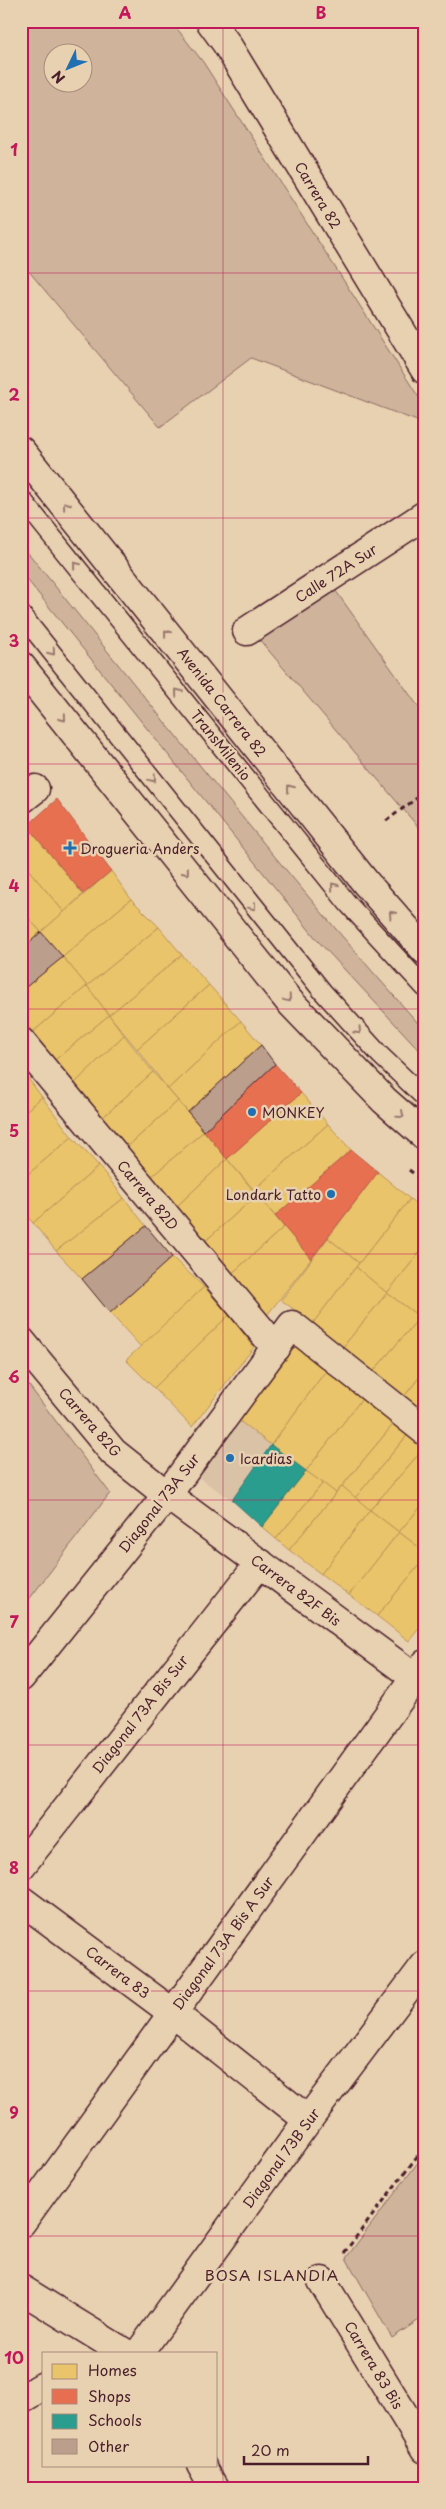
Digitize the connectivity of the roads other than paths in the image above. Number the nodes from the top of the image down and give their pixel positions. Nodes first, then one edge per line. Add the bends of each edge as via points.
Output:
1 (210, 21) edge
2 (425, 370) edge
3 (21, 451) edge
4 (21, 498) edge
5 (425, 515) edge
6 (21, 614) edge
7 (247, 631) dead end
8 (21, 666) edge
9 (425, 950) edge
10 (425, 988) edge
11 (21, 1042) edge
12 (425, 1098) edge
13 (425, 1136) edge
14 (21, 1341) edge
15 (276, 1348) junction
16 (425, 1431) edge
17 (168, 1495) junction
18 (260, 1562) junction
19 (421, 1676) edge
20 (21, 1677) edge
21 (21, 1866) edge
22 (21, 1900) edge
23 (425, 1965) edge
24 (173, 2013) junction
25 (308, 2120) junction
26 (21, 2223) edge
27 (322, 2281) road end
28 (21, 2289) edge
29 (123, 2352) edge
30 (140, 2352) edge
31 (42, 2387) edge
32 (21, 2399) edge
33 (425, 2449) edge

1 - 2 street, Carrera 82
9 -> 3 street, Avenida Carrera 82 via 360,876
10 -> 4 lane, TransMilenio via 349,905
5 - 7 street, Calle 72A Sur
6 -> 12 lane via 317,985 380,1055
8 -> 13 street via 289,1001 384,1100
11 - 15 street, Carrera 82D
14 - 17 street, Carrera 82G via 114,1452
15 - 16 street, Diagonal 73A Sur via 292,1325
15 - 17 street, Diagonal 73A Sur
17 - 18 street, Carrera 82F Bis
17 - 20 street, Diagonal 73A Sur
18 - 19 street, Carrera 82F Bis
18 - 21 street, Diagonal 73A Bis Sur
19 - 24 street, Diagonal 73A Bis A Sur
22 - 24 street, Carrera 83
23 - 25 street, Diagonal 73B Sur
24 - 25 street, Carrera 83
24 - 26 street, Diagonal 73A Bis A Sur
25 - 30 street, Diagonal 73B Sur
27 - 33 street, Carrera 83 Bis
28 - 29 street
31 - 32 street

